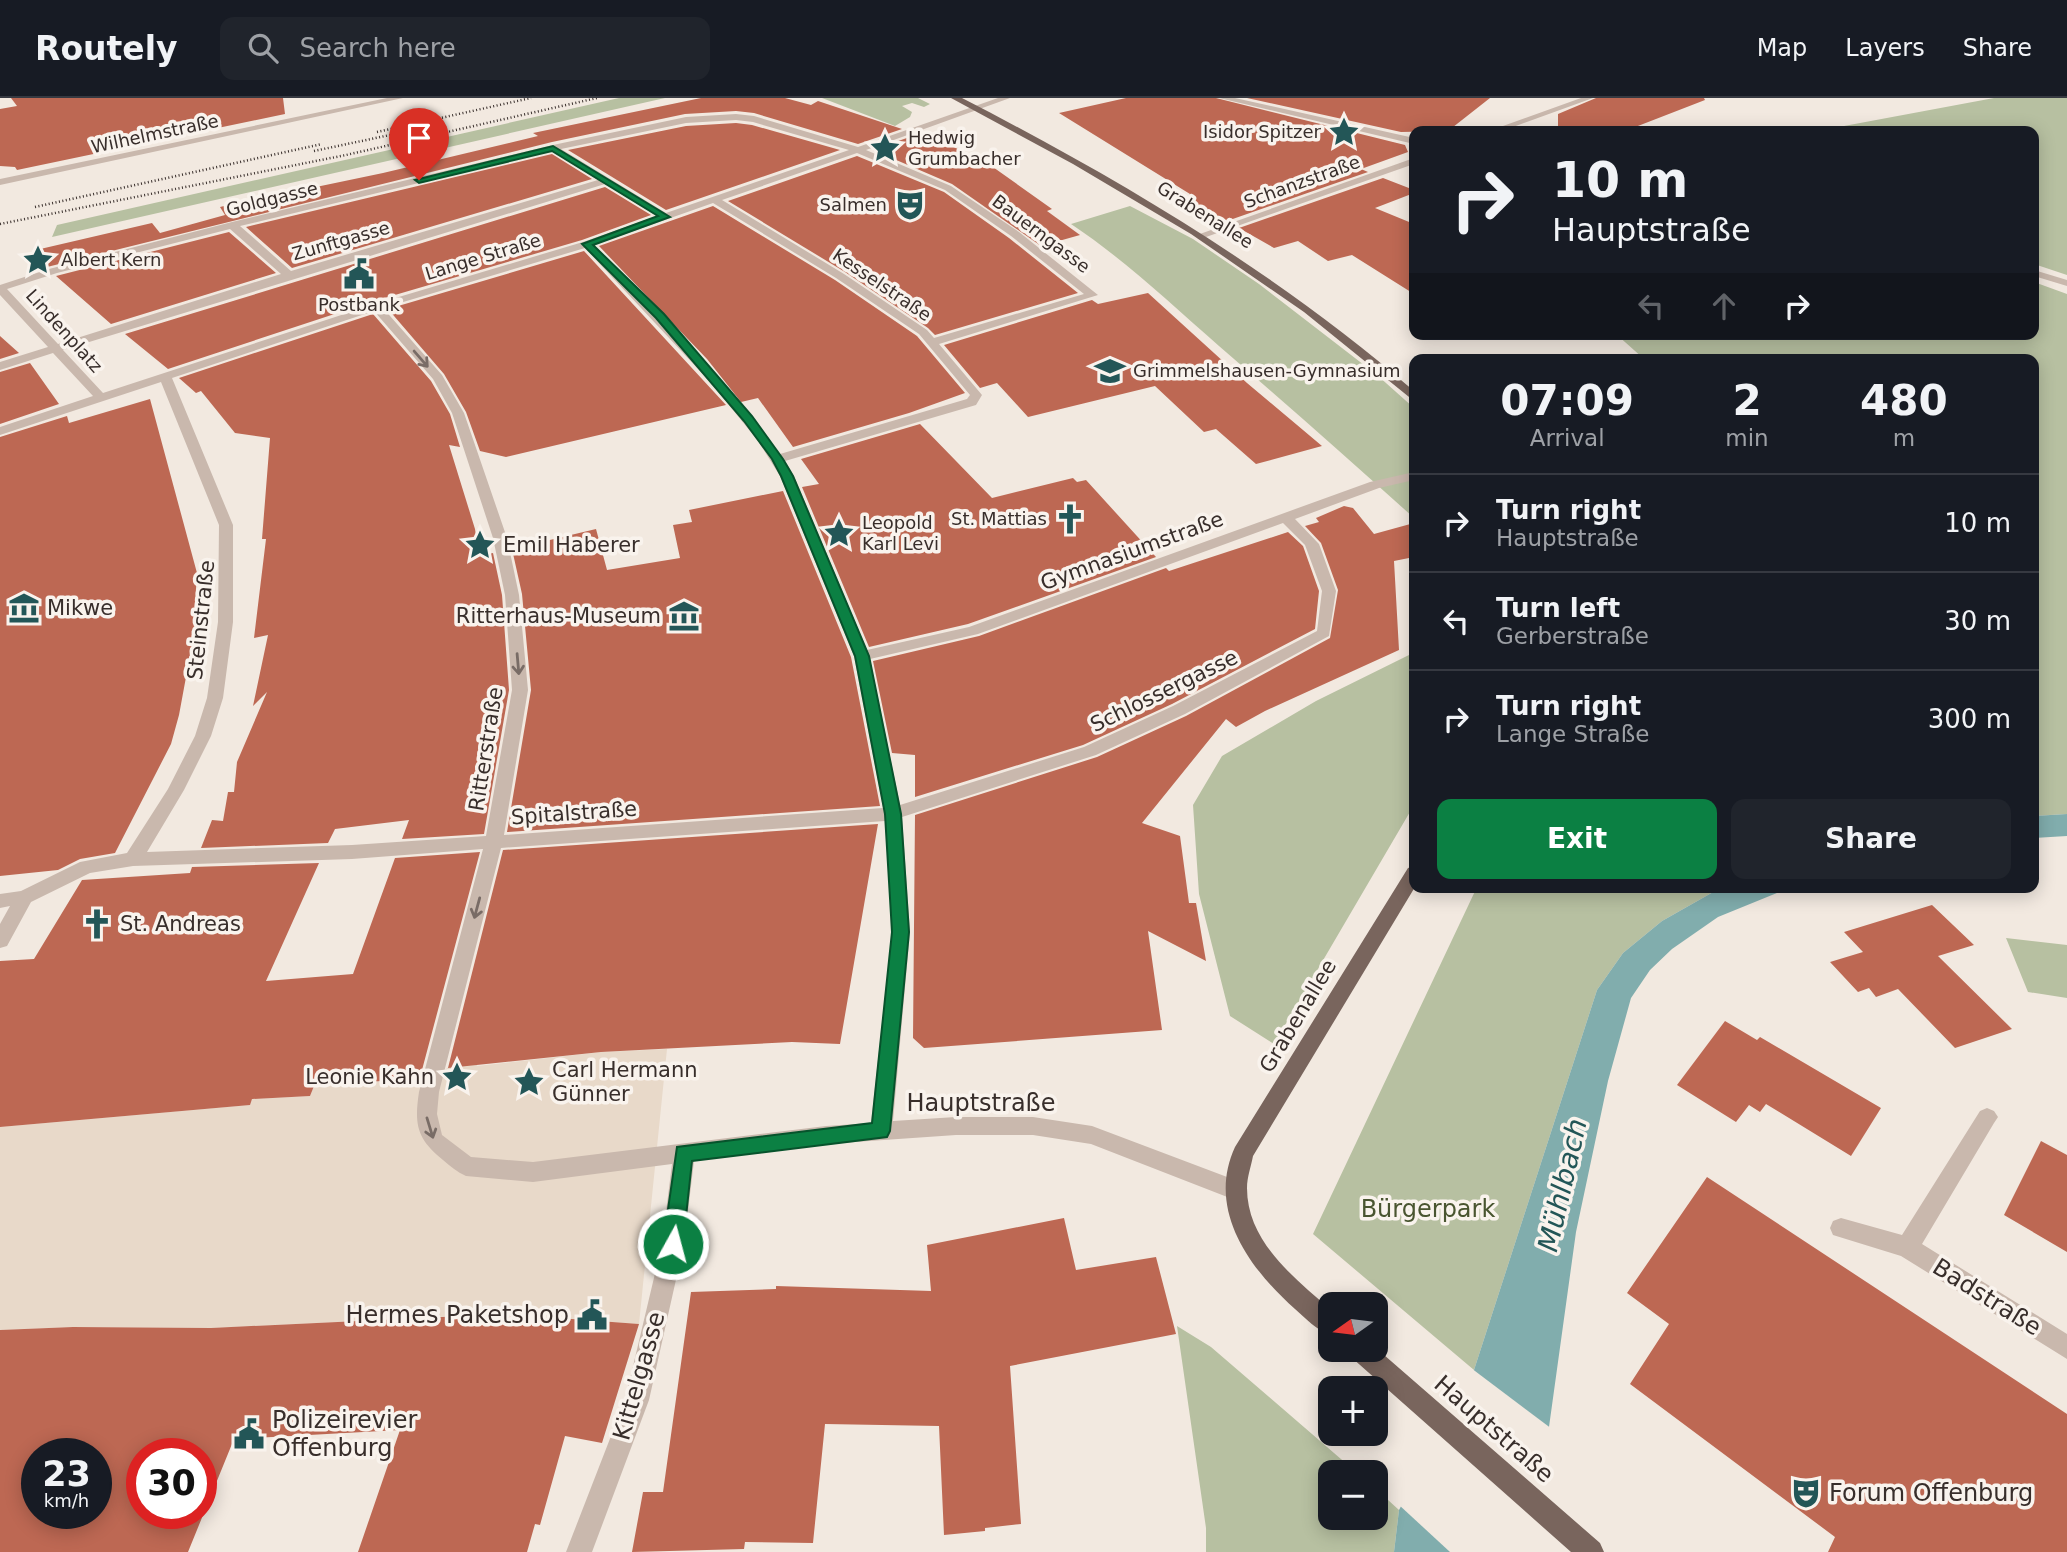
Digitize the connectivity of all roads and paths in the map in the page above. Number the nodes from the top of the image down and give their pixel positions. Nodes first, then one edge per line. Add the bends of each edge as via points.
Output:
1 (399, 98) edge
2 (955, 98) edge
3 (1006, 98) edge
4 (1223, 98) edge
5 (1589, 98) edge
6 (973, 107) junction
7 (1508, 126) edge
8 (1409, 140) edge
9 (553, 148) junction
10 (856, 149) junction
11 (1409, 163) edge
12 (604, 181) junction
13 (0, 182) edge
14 (715, 200) junction
15 (665, 217) junction
16 (232, 225) junction
17 (1202, 235) junction
18 (587, 244) junction
19 (289, 275) junction
20 (2039, 275) edge
21 (2067, 283) edge
22 (1, 288) edge
23 (376, 307) junction
24 (933, 342) junction
25 (57, 349) junction
26 (0, 366) edge
27 (165, 376) junction
28 (1409, 393) edge
29 (102, 399) junction
30 (0, 431) edge
31 (778, 459) junction
32 (1409, 477) edge
33 (1285, 517) junction
34 (862, 656) junction
35 (893, 814) junction
36 (494, 842) junction
37 (133, 859) junction
38 (1409, 881) edge
39 (24, 897) junction
40 (0, 901) edge
41 (0, 941) edge
42 (1987, 1117) dead end
43 (881, 1131) junction
44 (684, 1153) junction
45 (466, 1166) joint
46 (1235, 1190) junction
47 (1841, 1228) dead end
48 (1907, 1247) junction
49 (1318, 1314) edge
50 (2067, 1347) edge
51 (1374, 1362) edge
52 (579, 1552) edge
53 (1591, 1552) edge

1 - 13 street, Wilhelmstraße
2 - 6 main road, Grabenallee
3 - 6 street, Lange Straße
4 - 8 street
5 - 7 street
6 - 10 street, Lange Straße
6 - 17 main road, Grabenallee
9 - 10 street, Goldgasse via 686,120 736,117
9 - 12 street
9 - 16 street, Goldgasse
10 - 14 street, Lange Straße
10 - 24 street, Bauerngasse via 948,188 1092,295
11 - 17 street, Schanzstraße
12 - 15 street
12 - 19 street, Zunftgasse
14 - 15 street, Lange Straße
14 - 24 street, Kesselstraße via 840,276
15 - 18 street, Lange Straße
16 - 19 street, Zunftgasse
16 - 22 street, Goldgasse
17 - 28 main road, Grabenallee via 1272,283
18 - 23 street, Lange Straße
18 - 31 street via 660,316
19 - 25 street, Zunftgasse
20 - 21 street
22 - 25 street, Lindenplatz
23 - 27 street, Lange Straße
23 -> 36 street, Ritterstraße via 438,378 458,413 500,538 512,594 520,690
24 - 31 street, Kesselstraße via 976,399
25 - 26 street, Zunftgasse
25 - 29 street, Lindenplatz
27 - 29 street, Lange Straße
27 - 37 street, Steinstraße via 226,525 229,551 222,648 210,717 175,791
29 - 30 street, Lange Straße
31 - 34 street
32 - 33 street, Gymnasiumstraße
33 - 34 street, Gymnasiumstraße via 973,632
33 - 35 street, Schlossergasse via 1312,544 1329,591 1324,633 1180,710 1090,751
34 - 35 street
35 - 36 street, Spitalstraße
35 - 43 street via 901,932
36 - 37 street, Spitalstraße
36 -> 45 street, Ritterstraße via 426,1114 433,1140
37 - 39 street, Spitalstraße via 86,867
38 - 46 main road, Grabenallee via 1243,1154
39 - 40 street, Spitalstraße
39 - 41 street
42 - 48 street
43 - 44 street, Hauptstraße
43 - 46 street, Hauptstraße via 1033,1126 1092,1135
44 - 45 street, Hauptstraße via 533,1172
44 - 52 street, Kittelgasse via 673,1244 637,1400
46 - 49 main road via 1242,1223 1254,1248 1276,1277
47 - 48 street, Badstraße
48 - 50 street, Badstraße
51 - 53 main road, Hauptstraße

